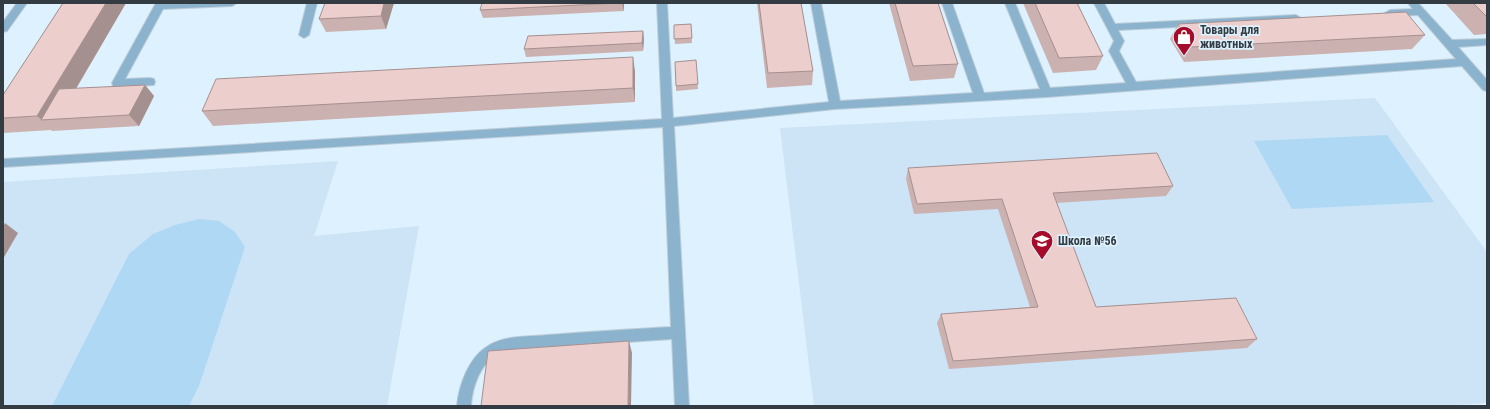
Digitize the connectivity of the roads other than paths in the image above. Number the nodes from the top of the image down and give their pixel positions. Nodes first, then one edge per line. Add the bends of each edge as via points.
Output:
1 (22, 3) edge
2 (232, 3) edge
3 (312, 3) edge
4 (662, 3) edge
5 (816, 3) edge
6 (947, 3) edge
7 (1010, 3) edge
8 (1099, 3) edge
9 (1413, 3) edge
10 (160, 5) edge
11 (1421, 12) junction
12 (1381, 14) edge
13 (1310, 17) edge
14 (1112, 27) junction
15 (3, 29) edge
16 (304, 35) dead end
17 (1487, 42) edge
18 (1450, 44) junction
19 (1465, 62) junction
20 (150, 82) dead end
21 (1133, 86) junction
22 (1487, 87) edge
23 (1047, 93) junction
24 (980, 97) junction
25 (835, 106) junction
26 (668, 123) junction
27 (3, 163) edge
28 (678, 333) junction
29 (464, 406) edge
30 (682, 406) edge

1 - 15 street
2 - 10 street
3 - 16 street
4 - 26 street
5 - 25 street
6 - 24 street
7 - 23 street
8 - 14 street
9 - 11 street
10 - 20 street via 117,83
11 - 12 street
11 - 18 street
13 - 14 street
14 - 21 street via 1119,41 1114,51
17 - 18 street
18 - 19 street
19 - 21 street
19 - 22 street
21 - 23 street
23 - 24 street
24 - 25 street
25 - 26 street
26 - 27 street
26 - 28 street
28 - 29 street via 614,335 509,345 492,350 478,364 464,395
28 - 30 street

